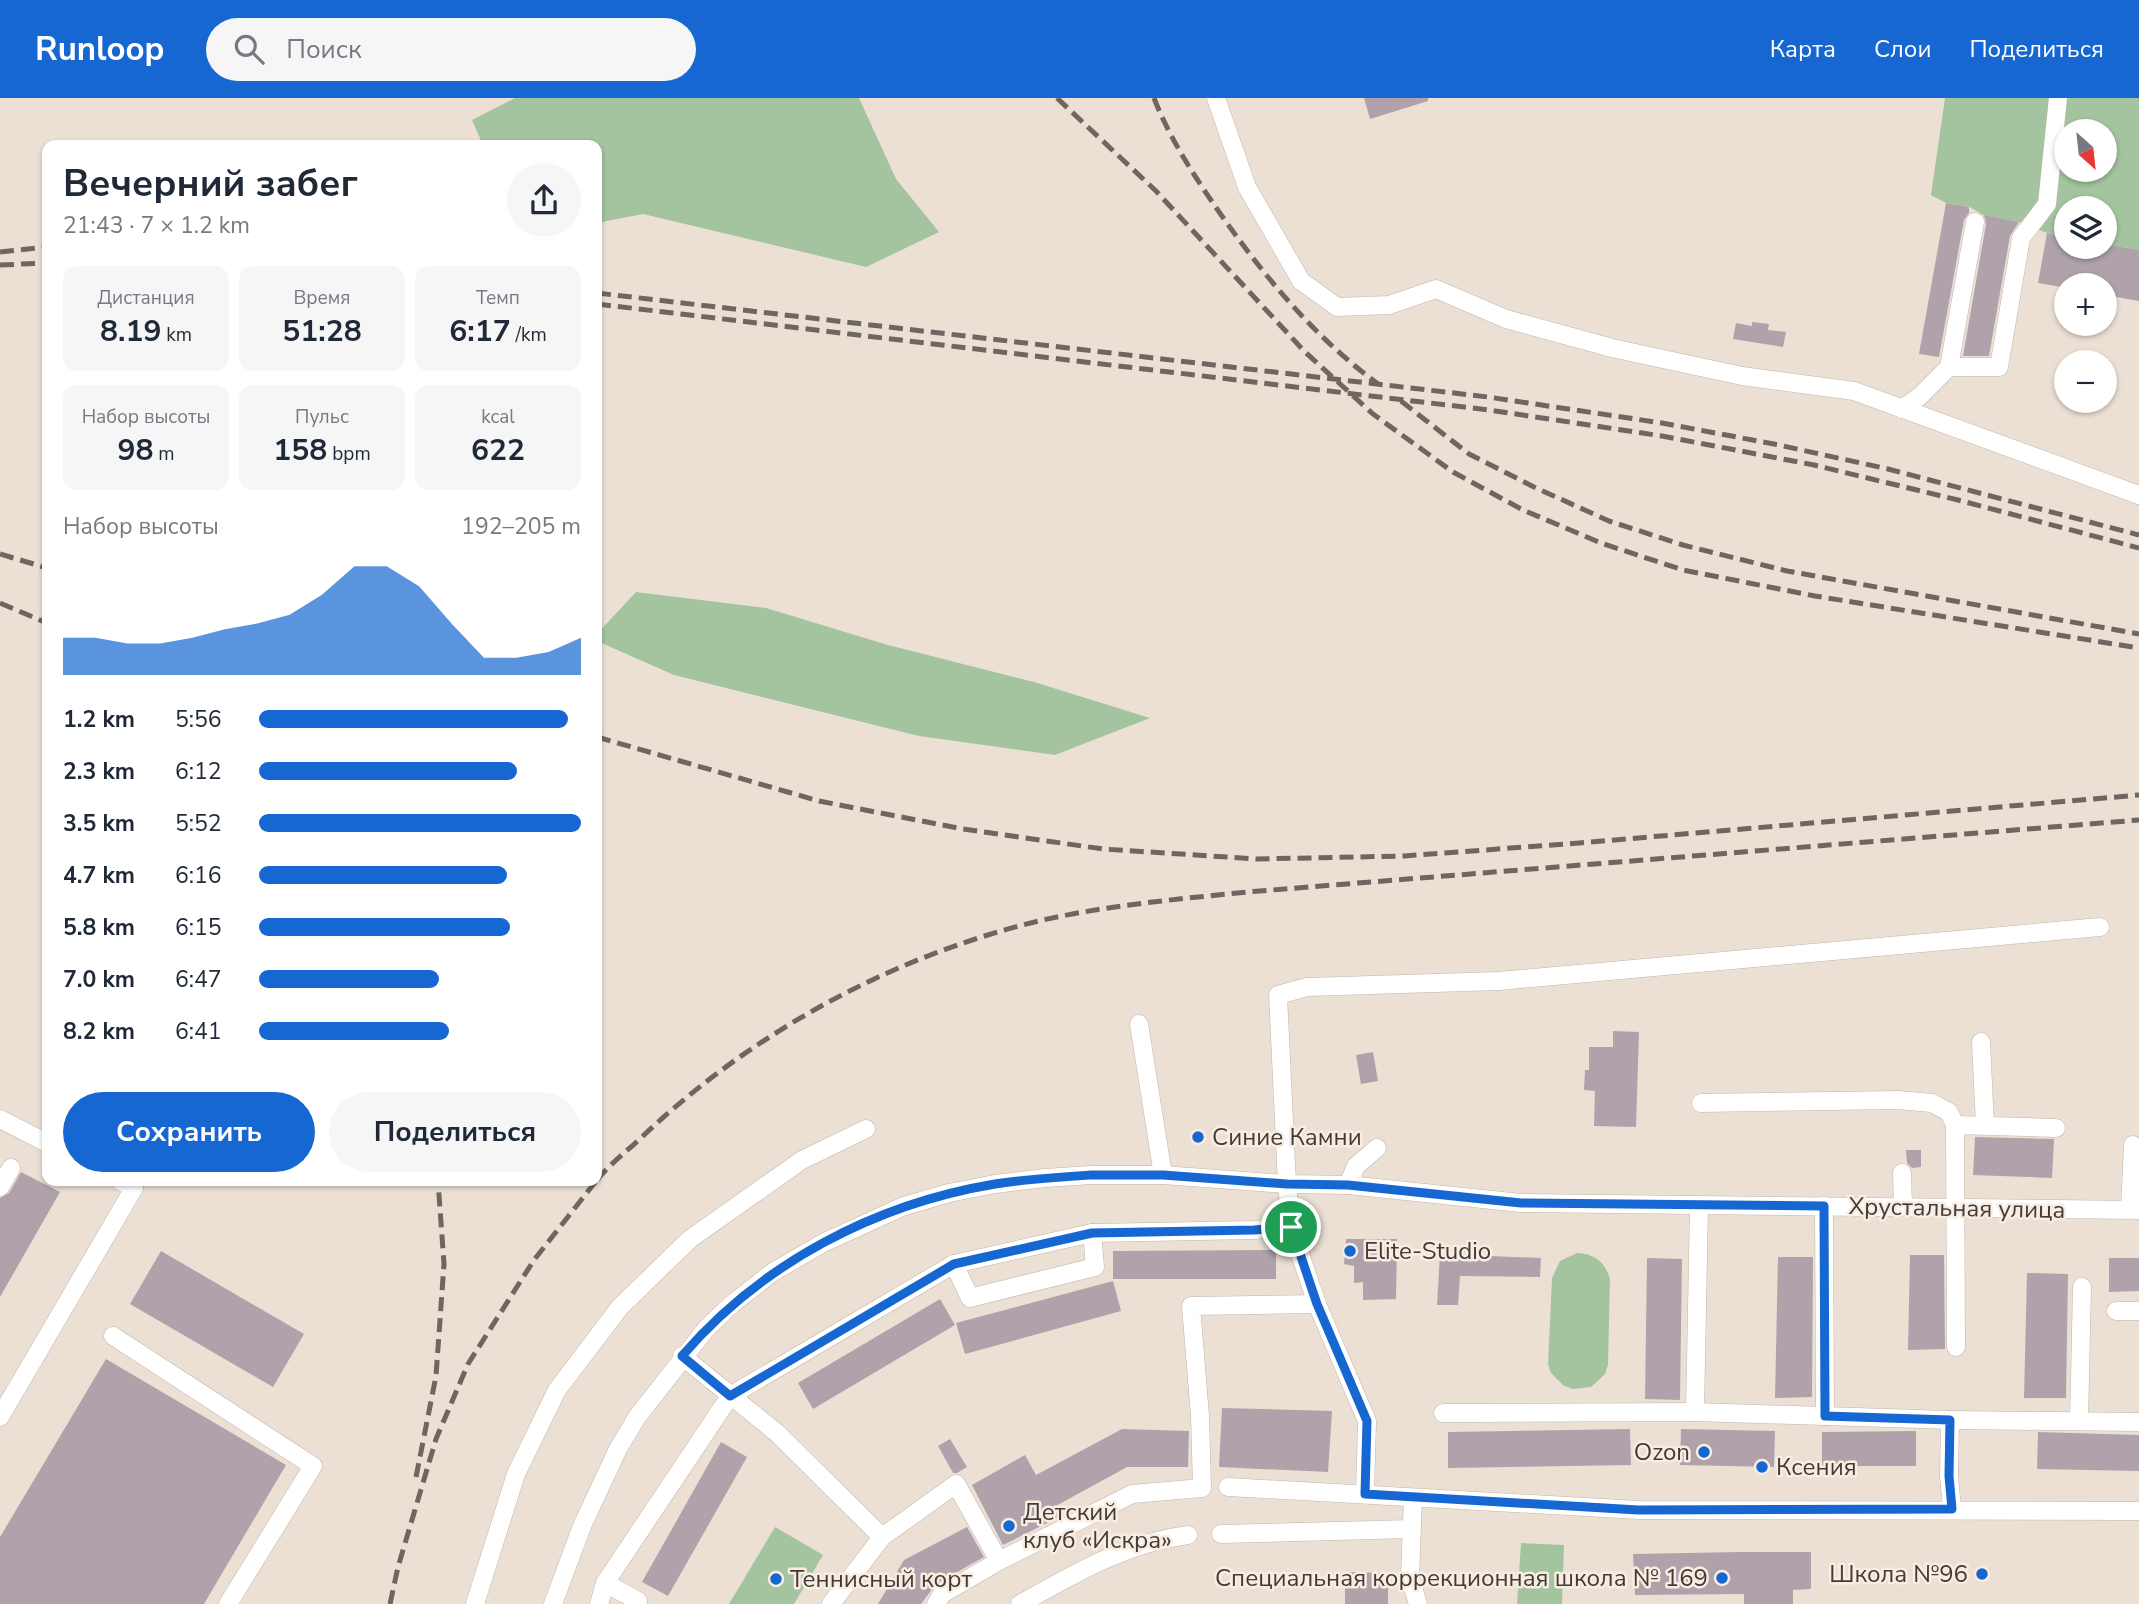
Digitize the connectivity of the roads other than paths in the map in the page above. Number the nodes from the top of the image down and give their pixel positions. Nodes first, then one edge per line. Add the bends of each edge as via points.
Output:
1 (1216, 98) edge
2 (2058, 98) edge
3 (1975, 222) dead end
4 (1949, 367) junction
5 (1902, 409) junction
6 (2139, 495) edge
7 (2100, 928) dead end
8 (1139, 1024) dead end
9 (1982, 1042) dead end
10 (1701, 1103) dead end
11 (0, 1119) edge
12 (1955, 1125) junction
13 (1985, 1125) junction
14 (2056, 1128) dead end
15 (866, 1129) dead end
16 (42, 1140) edge
17 (2133, 1145) dead end
18 (1377, 1148) dead end
19 (11, 1168) dead end
20 (1902, 1173) dead end
21 (1163, 1175) junction
22 (1287, 1184) junction
23 (1348, 1185) junction
24 (129, 1186) edge
25 (0, 1187) edge
26 (1699, 1206) junction
27 (1824, 1206) junction
28 (1903, 1207) junction
29 (1954, 1208) junction
30 (2135, 1209) edge
31 (1291, 1227) junction
32 (1092, 1233) junction
33 (954, 1264) junction
34 (2082, 1287) dead end
35 (1317, 1304) junction
36 (2116, 1311) dead end
37 (2139, 1311) edge
38 (113, 1336) dead end
39 (1956, 1347) dead end
40 (682, 1356) junction
41 (730, 1396) junction
42 (1695, 1412) junction
43 (1443, 1413) dead end
44 (1825, 1416) junction
45 (0, 1417) edge
46 (1950, 1420) junction
47 (2079, 1421) junction
48 (2139, 1422) edge
49 (1228, 1487) dead end
50 (1365, 1494) junction
51 (1413, 1498) junction
52 (1952, 1509) junction
53 (2139, 1511) edge
54 (1410, 1529) junction
55 (1221, 1534) dead end
56 (1188, 1535) dead end
57 (882, 1537) junction
58 (999, 1561) junction
59 (605, 1583) junction
60 (944, 1601) edge
61 (228, 1604) edge
62 (475, 1604) edge
63 (552, 1604) edge
64 (599, 1604) edge
65 (637, 1604) edge
66 (831, 1604) edge
67 (1020, 1604) edge
68 (1418, 1604) edge

1 - 5 street via 1247,187 1301,281 1336,307 1389,305 1436,289 1506,319 1612,348 1742,376 1854,391
2 - 4 street via 2047,204 2021,238 1999,367
3 - 4 street
4 - 5 street
5 - 6 street
7 - 22 street via 1499,981 1307,987 1278,995
8 - 21 street
9 - 13 street
10 - 12 street via 1898,1100 1932,1103 1949,1112
11 - 16 street
12 - 13 street
12 - 29 street
13 - 14 street
15 - 62 street via 803,1160 690,1239 621,1307 551,1402 516,1474
17 - 30 street
18 - 23 street via 1356,1166
19 - 25 street
20 - 28 street
21 - 22 street, Хрустальная улица
21 - 40 street, Хрустальная улица via 1033,1179 904,1206 774,1272 732,1304
22 - 23 street, Хрустальная улица
22 - 31 street
23 - 26 street, Хрустальная улица via 1500,1202
24 - 45 street
26 - 27 street, Хрустальная улица
26 - 42 street
27 - 28 street, Хрустальная улица
27 - 44 street
28 - 29 street, Хрустальная улица
29 - 30 street, Хрустальная улица
29 - 39 street
31 - 32 street
31 - 35 street
32 - 33 street
32 - 33 street via 1095,1267 970,1298
33 - 41 street
34 - 47 street
35 - 50 street via 1367,1421
35 - 58 street via 1191,1306 1202,1488 1132,1494
36 - 37 street
38 - 61 street via 313,1466
40 - 41 street
40 - 63 street, Хрустальная улица via 618,1449
41 - 57 street via 777,1433
41 - 59 street
42 - 43 street
42 - 44 street
44 - 46 street
46 - 47 street
46 - 52 street
47 - 48 street
49 - 50 street
50 - 51 street
51 - 52 street via 1638,1510
51 - 54 street
52 - 53 street
54 - 55 street
54 - 68 street via 1410,1577
56 - 67 street via 1144,1543 1113,1555
57 - 58 street via 956,1484
57 - 66 street
58 - 60 street
59 - 64 street
59 - 65 street

